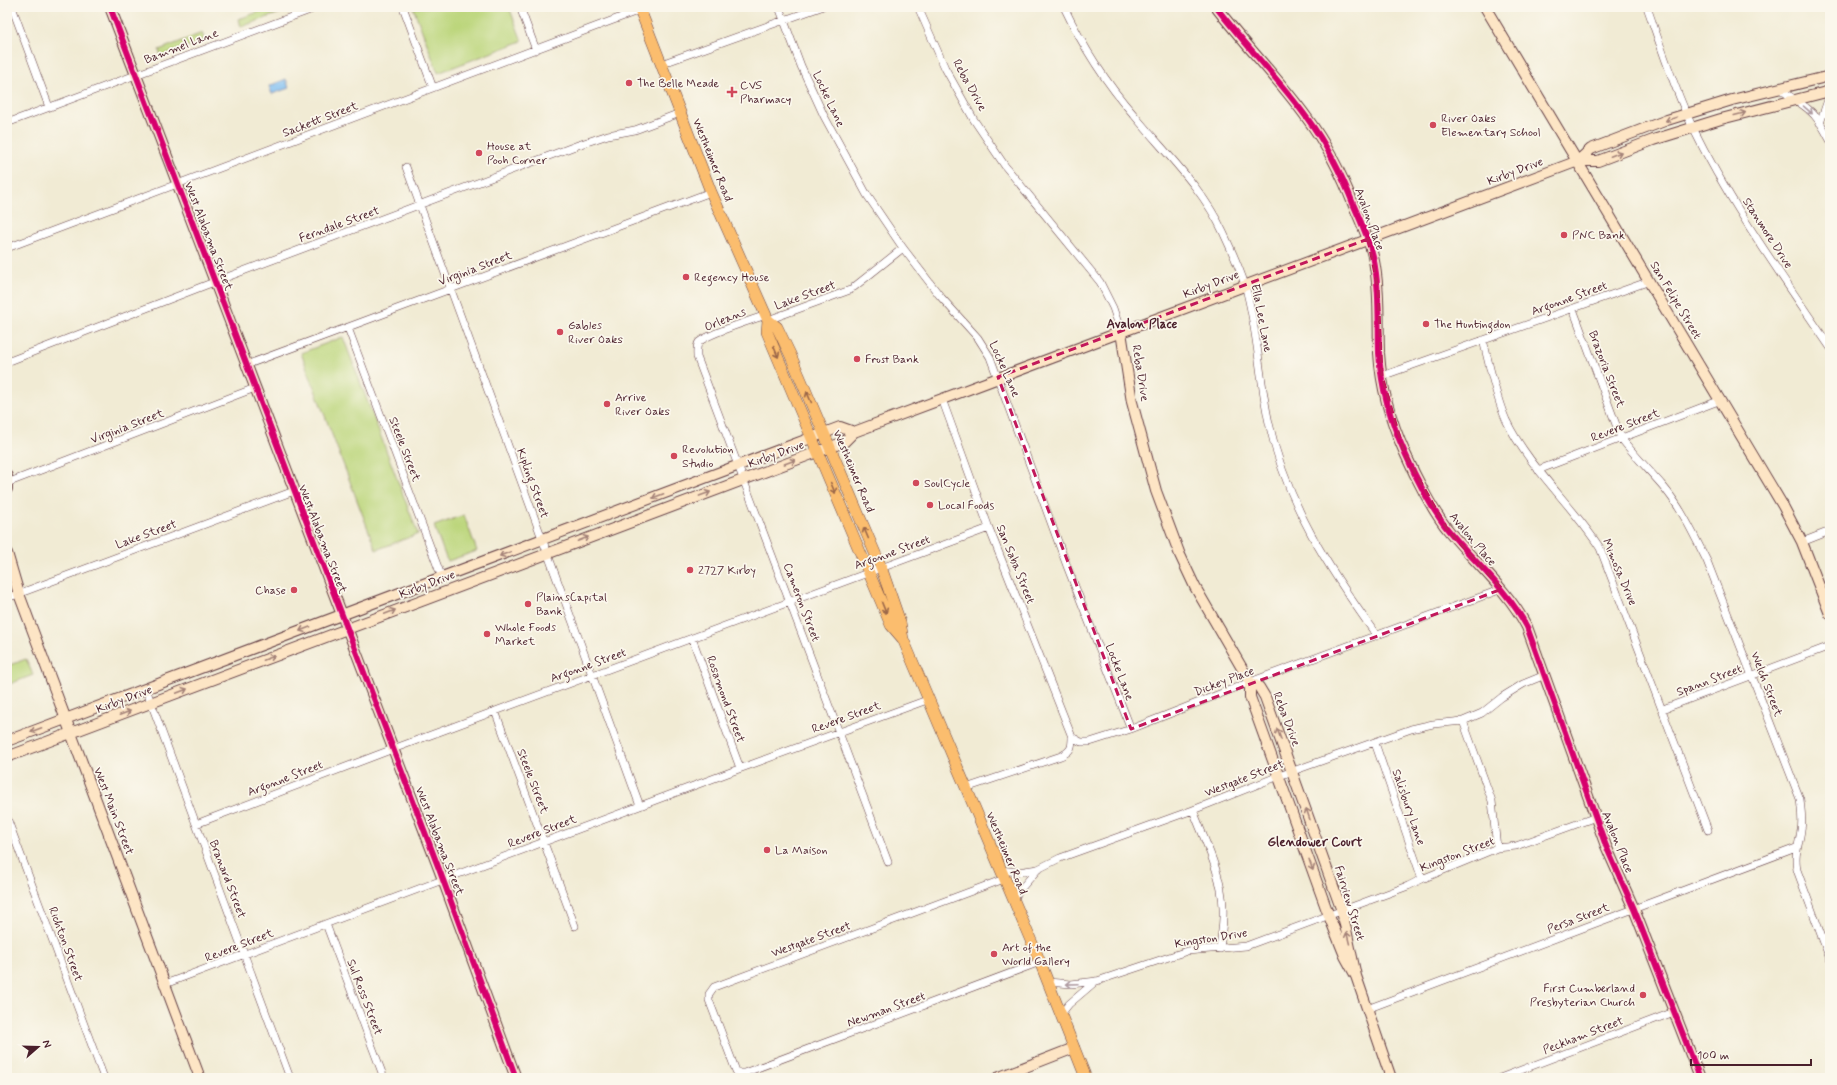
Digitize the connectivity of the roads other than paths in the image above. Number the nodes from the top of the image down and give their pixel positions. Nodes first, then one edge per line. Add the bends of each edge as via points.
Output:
1 (12, 7) edge
2 (110, 7) edge
3 (318, 7) edge
4 (403, 7) edge
5 (520, 7) edge
6 (779, 7) edge
7 (822, 7) edge
8 (918, 7) edge
9 (1064, 7) edge
10 (1216, 7) edge
11 (1486, 7) edge
12 (1647, 7) edge
13 (640, 9) edge
14 (784, 20) junction
15 (536, 50) junction
16 (661, 64) junction
17 (136, 75) junction
18 (1830, 76) edge
19 (433, 88) junction
20 (1780, 88) junction
21 (1830, 91) edge
22 (1830, 94) edge
23 (1793, 100) junction
24 (49, 107) junction
25 (680, 113) junction
26 (1687, 114) junction
27 (7, 123) edge
28 (1820, 123) junction
29 (1693, 128) junction
30 (1830, 140) edge
31 (1578, 161) junction
32 (406, 167) dead end
33 (177, 184) junction
34 (711, 192) junction
35 (420, 205) junction
36 (1368, 239) junction
37 (7, 248) edge
38 (903, 248) junction
39 (1650, 281) junction
40 (214, 282) junction
41 (1245, 285) junction
42 (452, 289) junction
43 (1573, 309) junction
44 (767, 318) junction
45 (348, 328) junction
46 (1121, 332) junction
47 (1483, 340) junction
48 (1830, 347) edge
49 (696, 349) joint
50 (7, 362) edge
51 (246, 365) junction
52 (1382, 376) junction
53 (998, 377) junction
54 (255, 388) junction
55 (942, 399) junction
56 (1721, 400) junction
57 (854, 432) junction
58 (824, 433) junction
59 (812, 438) junction
60 (1622, 438) junction
61 (830, 447) junction
62 (818, 452) junction
63 (738, 465) junction
64 (1538, 470) junction
65 (7, 476) edge
66 (744, 480) junction
67 (7, 483) edge
68 (7, 489) edge
69 (294, 491) junction
70 (990, 528) junction
71 (1830, 531) edge
72 (542, 540) junction
73 (1802, 542) junction
74 (7, 553) edge
75 (546, 553) junction
76 (881, 567) junction
77 (869, 572) junction
78 (442, 578) junction
79 (1502, 589) junction
80 (19, 594) junction
81 (7, 598) edge
82 (427, 598) junction
83 (790, 601) junction
84 (1830, 614) edge
85 (341, 615) junction
86 (346, 629) junction
87 (1377, 636) junction
88 (692, 638) junction
89 (902, 639) junction
90 (1830, 646) edge
91 (227, 658) junction
92 (232, 672) junction
93 (592, 675) junction
94 (1544, 675) junction
95 (1751, 676) junction
96 (1250, 682) junction
97 (146, 689) junction
98 (927, 700) junction
99 (150, 703) junction
100 (1663, 709) junction
101 (495, 711) junction
102 (66, 719) junction
103 (1463, 721) junction
104 (1131, 729) junction
105 (839, 732) junction
106 (71, 733) junction
107 (1072, 737) junction
108 (7, 741) edge
109 (1375, 743) junction
110 (392, 749) junction
111 (7, 757) edge
112 (740, 768) junction
113 (1293, 771) junction
114 (1279, 776) junction
115 (966, 788) junction
116 (640, 806) junction
117 (1193, 810) junction
118 (1596, 817) junction
119 (7, 818) edge
120 (196, 824) junction
121 (1708, 830) dead end
122 (544, 842) junction
123 (1497, 848) junction
124 (1796, 848) junction
125 (888, 862) dead end
126 (1038, 869) junction
127 (1002, 875) junction
128 (1422, 879) junction
129 (443, 880) junction
130 (1013, 901) junction
131 (1634, 909) junction
132 (1342, 911) junction
133 (1329, 916) junction
134 (326, 924) junction
135 (575, 926) dead end
136 (1220, 949) junction
137 (245, 954) junction
138 (1830, 959) edge
139 (1040, 962) junction
140 (1356, 976) junction
141 (1097, 981) junction
142 (1048, 982) junction
143 (166, 984) junction
144 (1367, 1009) junction
145 (1674, 1012) junction
146 (1061, 1014) junction
147 (1074, 1048) junction
148 (739, 1073) joint
149 (104, 1078) edge
150 (200, 1078) edge
151 (290, 1078) edge
152 (384, 1078) edge
153 (516, 1078) edge
154 (998, 1078) edge
155 (1086, 1078) edge
156 (1390, 1078) edge
157 (1500, 1078) edge
158 (1700, 1078) edge

1 - 24 street
2 - 17 street, West Alabama Street
3 - 17 street, Bammel Lane
4 - 19 street
5 - 15 street
6 - 14 street, Locke Lane
7 - 14 street
8 - 46 street, Reba Drive via 945,68 974,120 1005,166 1100,282
9 - 41 street, Ella Lee Lane via 1110,85 1207,204 1223,230
10 - 36 street, Avalon Place via 1308,119 1340,173
11 - 31 street, San Felipe Street
12 - 26 street, Stanmore Drive
13 - 15 street, Sackett Street
13 - 16 main road, Westheimer Road
14 - 16 street
14 - 38 street, Locke Lane via 824,116 867,195
15 - 19 street, Sackett Street
16 - 25 main road, Westheimer Road
17 - 24 street, Bammel Lane
17 - 33 street, West Alabama Street
18 - 20 street, Kirby Drive
19 - 33 street, Sackett Street
20 - 23 street
20 - 26 street, Kirby Drive
21 - 23 street, Kirby Drive
22 - 28 street
23 -> 28 street via 1808,109
29 -> 23 street, Kirby Drive
24 - 27 street, Bammel Lane
25 - 34 main road, Westheimer Road
25 - 35 street, Ferndale Street via 635,130 608,135
26 - 29 street, Stanmore Drive
26 -> 31 street, Kirby Drive via 1591,149
28 - 30 street
31 -> 29 street, Kirby Drive via 1598,161
29 - 48 street, Stanmore Drive via 1724,186
31 - 36 street, Kirby Drive
31 - 39 street, San Felipe Street
32 - 35 street, Kipling Street
33 - 37 street, Sackett Street
33 - 40 street, West Alabama Street
34 - 42 street, Virginia Street
34 - 44 main road, Westheimer Road
35 - 40 street, Ferndale Street
35 - 42 street, Kipling Street
36 - 41 street, Kirby Drive
36 - 52 street, Avalon Place via 1378,289
38 - 44 street, Lake Street via 852,289
38 - 53 street, Locke Lane via 984,347
39 - 43 street, Argonne Street
39 - 56 street, San Felipe Street
40 - 50 street, Ferndale Street
40 - 51 street, West Alabama Street
41 - 46 street, Kirby Drive
41 - 87 street, Ella Lee Lane via 1254,325 1269,423 1292,494 1324,559
42 - 45 street, Virginia Street
42 - 72 street, Kipling Street
43 - 47 street, Argonne Street
43 - 60 street, Brazoria Street
44 - 49 street, Orleans via 713,335 700,342
58 -> 44 main road, Westheimer Road via 777,327
44 -> 59 main road, Westheimer Road via 767,332
45 - 51 street, Virginia Street
45 - 78 street, Steele Street
46 - 53 street, Kirby Drive
46 - 96 street, Reba Drive via 1132,402 1156,491 1195,587
47 - 52 street, Argonne Street
47 - 64 street, Mimosa Drive via 1506,420
49 - 63 street, Cameron Street
51 - 54 street, West Alabama Street
52 - 79 street, Avalon Place via 1395,428 1423,490 1447,529
53 - 55 street, Kirby Drive
53 - 104 street, Locke Lane via 1067,566
54 - 67 street, Virginia Street
54 - 69 street, West Alabama Street
55 - 57 street, Kirby Drive
55 - 70 street, San Saba Street
56 - 60 street, Revere Street
56 - 73 street, San Felipe Street
57 - 58 street, Kirby Drive via 840,427
57 - 61 street, Kirby Drive via 844,442
58 - 59 street, Kirby Drive
58 - 61 main road, Westheimer Road
59 - 62 main road, Westheimer Road
59 - 63 street, Kirby Drive
60 - 64 street, Revere Street
60 - 95 street, Welch Street via 1634,456 1662,485 1693,531
61 - 62 street, Kirby Drive
76 -> 61 main road, Westheimer Road
66 -> 62 street, Kirby Drive
62 -> 77 main road, Westheimer Road
63 - 66 street, Cameron Street
63 -> 72 street, Kirby Drive
64 - 100 street, Mimosa Drive via 1588,529 1600,548
65 - 67 street
75 -> 66 street, Kirby Drive
66 - 83 street, Cameron Street
67 - 68 street
69 - 80 street, Lake Street
69 - 85 street, West Alabama Street
70 - 76 street, Argonne Street
70 - 107 street, San Saba Street
71 - 73 street
72 - 75 street, Kipling Street
72 -> 78 street, Kirby Drive
73 - 84 street, San Felipe Street
74 - 80 street, West Main Street
75 - 82 street, Kirby Drive
75 - 93 street, Kipling Street
76 - 77 street, Argonne Street
76 - 89 main road, Westheimer Road via 900,622
77 - 83 street, Argonne Street
77 -> 89 main road, Westheimer Road via 891,625
78 - 82 street
78 - 85 street, Kirby Drive
79 - 87 street, Dickey Place
79 - 94 street, Avalon Place via 1528,628
80 - 81 street, Lake Street
80 - 102 street, West Main Street
86 -> 82 street, Kirby Drive
83 - 88 street, Argonne Street
83 - 105 street, Cameron Street
85 - 86 street, West Alabama Street
85 -> 91 street, Kirby Drive
92 -> 86 street, Kirby Drive
86 - 110 street, West Alabama Street
87 - 96 street, Dickey Place
88 - 93 street, Argonne Street
88 - 112 street, Rosamond Street
89 - 98 main road, Westheimer Road
90 - 95 street, Spann Street
91 - 92 street
91 - 97 street, Kirby Drive
99 -> 92 street, Kirby Drive
93 - 101 street, Argonne Street
93 - 116 street, Kipling Street
94 - 103 street, Westgate Street via 1523,684 1482,713
94 - 118 street, Avalon Place
95 - 100 street, Spann Street
95 - 124 street, Welch Street via 1800,799 1801,830
96 - 104 street, Dickey Place
113 -> 96 street, Reba Drive via 1265,697 1259,687
96 - 114 street, Reba Drive via 1250,697
97 - 99 street, Branard Street
97 - 102 street, Kirby Drive
98 - 105 street, Revere Street
98 - 115 main road, Westheimer Road
106 -> 99 street, Kirby Drive
99 - 120 street, Branard Street
100 - 121 street, Mimosa Drive
101 - 110 street, Argonne Street
101 - 122 street, Steele Street
102 - 106 street, West Main Street
102 -> 108 street, Kirby Drive
103 - 109 street, Westgate Street via 1411,729
103 - 123 street via 1492,801
104 - 107 street, Dickey Place via 1090,742 1081,742
105 - 112 street, Revere Street
105 - 125 street, Cameron Street
106 - 111 street, Kirby Drive
106 - 143 street, West Main Street
107 - 115 street via 1072,747 1061,756
109 - 113 street, Westgate Street
109 - 128 street, Salisbury Lane
110 - 120 street, Argonne Street
110 - 129 street, West Alabama Street
112 - 116 street, Revere Street
113 - 114 street, Westgate Street
132 -> 113 street, Fairview Street
114 - 117 street, Westgate Street
114 -> 133 street, Fairview Street
115 - 127 main road, Westheimer Road
116 - 122 street, Revere Street
117 - 126 street, Westgate Street via 1060,858
117 - 136 street via 1217,873 1222,895
118 - 123 street, Kingston Street via 1516,846
118 - 131 street, Avalon Place
119 - 149 street, Richton Street
120 - 137 street, Branard Street
122 - 129 street, Revere Street
122 - 135 street, Steele Street
123 - 128 street, Kingston Street
124 - 131 street, Persa Street
124 - 138 street, Welch Street via 1797,870
126 - 127 street, Westgate Street
126 - 130 street, Westgate Street
127 - 130 main road, Westheimer Road
127 - 148 street, Westgate Street via 714,987 708,994 709,1000 736,1071
128 - 132 street, Kingston Street
129 - 134 street, Revere Street
129 - 153 street, West Alabama Street
130 - 139 main road, Westheimer Road
131 - 144 street, Persa Street
131 - 145 street, Avalon Place
132 - 133 street, Kingston Street
140 -> 132 street, Fairview Street
133 - 136 street, Kingston Drive via 1246,946
133 - 140 street, Fairview Street
134 - 137 street, Revere Street
134 - 152 street, Sul Ross Street
136 - 141 street, Kingston Drive via 1186,951
137 - 143 street, Revere Street
137 - 151 street, Branard Street
139 - 142 main road, Westheimer Road
139 - 148 street, Newman Street
140 - 144 street, Fairview Street
141 -> 142 street, Kingston Drive via 1071,984
141 - 146 street, Kingston Drive via 1078,995
142 - 146 main road, Westheimer Road
143 - 150 street, West Main Street
144 - 156 street, Fairview Street
145 - 157 street, Peckham Street
145 - 158 street, Avalon Place
146 - 147 main road, Westheimer Road
147 - 154 street
147 - 155 main road, Westheimer Road

